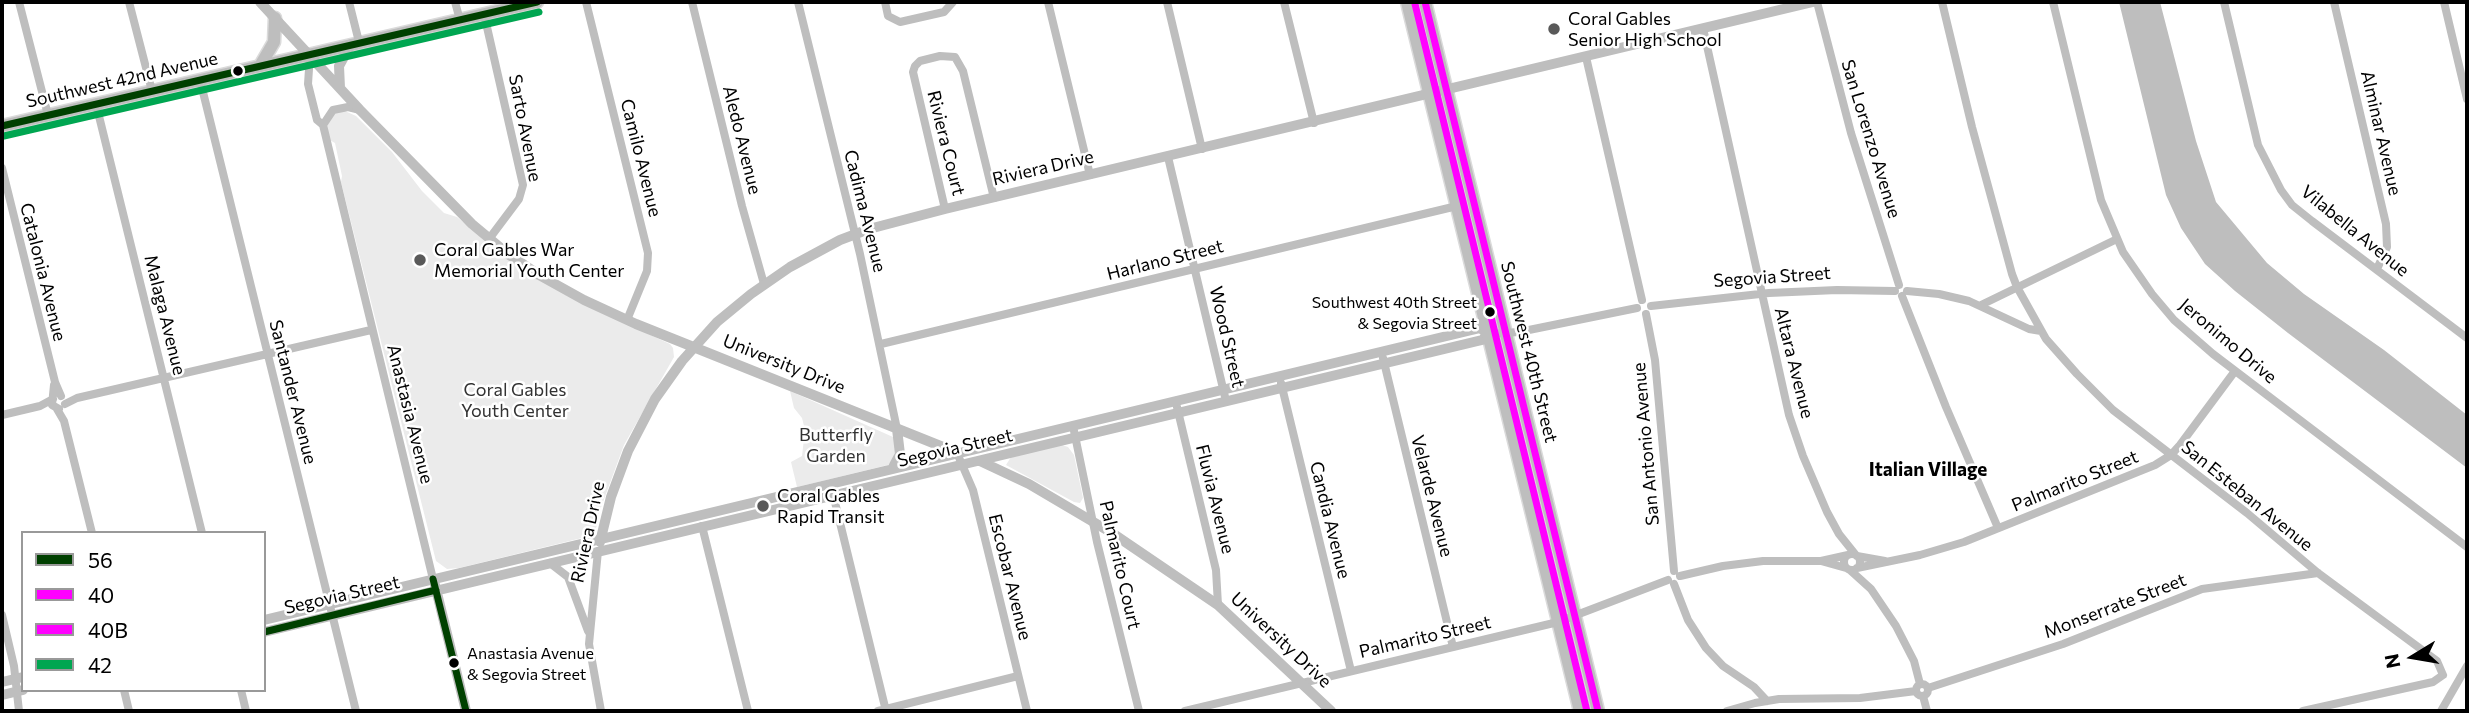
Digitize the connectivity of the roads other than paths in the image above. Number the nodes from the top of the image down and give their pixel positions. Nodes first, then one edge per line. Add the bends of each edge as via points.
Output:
1 (19, 2) edge
2 (129, 2) edge
3 (260, 2) edge
4 (349, 2) edge
5 (455, 2) edge
6 (537, 2) edge
7 (586, 2) edge
8 (692, 2) edge
9 (798, 2) edge
10 (884, 2) edge
11 (1048, 2) edge
12 (1167, 2) edge
13 (1284, 2) edge
14 (1407, 2) edge
15 (1424, 2) edge
16 (1815, 2) edge
17 (1942, 2) edge
18 (2053, 2) edge
19 (2224, 2) edge
20 (2334, 2) edge
21 (2444, 2) edge
22 (952, 4) edge
23 (484, 14) junction
24 (275, 18) junction
25 (460, 19) junction
26 (1703, 28) junction
27 (355, 43) junction
28 (310, 54) junction
29 (1586, 57) junction
30 (260, 66) junction
31 (200, 80) junction
32 (340, 88) junction
33 (1446, 90) junction
34 (152, 91) junction
35 (1430, 94) junction
36 (2467, 99) edge
37 (96, 104) junction
38 (360, 110) junction
39 (48, 115) junction
40 (1314, 123) junction
41 (323, 125) junction
42 (2, 126) edge
43 (1202, 149) junction
44 (1168, 157) junction
45 (2, 168) edge
46 (1090, 175) junction
47 (995, 198) junction
48 (1457, 206) junction
49 (946, 209) junction
50 (855, 234) junction
51 (489, 239) junction
52 (2117, 239) junction
53 (1195, 269) junction
54 (2377, 270) junction
55 (764, 284) junction
56 (2017, 287) junction
57 (1901, 291) junction
58 (1761, 294) junction
59 (1640, 304) junction
60 (1981, 305) junction
61 (1648, 310) junction
62 (627, 320) junction
63 (371, 330) junction
64 (2041, 331) junction
65 (1489, 334) junction
66 (1506, 334) junction
67 (2467, 338) edge
68 (881, 344) junction
69 (694, 346) junction
70 (1381, 352) junction
71 (269, 355) junction
72 (1384, 363) junction
73 (2235, 371) junction
74 (165, 379) junction
75 (1281, 382) junction
76 (1225, 395) junction
77 (59, 402) junction
78 (1177, 407) junction
79 (2, 415) edge
80 (1073, 425) junction
81 (897, 429) junction
82 (1076, 437) junction
83 (957, 453) junction
84 (2171, 455) junction
85 (978, 461) junction
86 (963, 464) junction
87 (892, 469) junction
88 (832, 489) junction
89 (1093, 522) junction
90 (702, 526) junction
91 (1998, 528) junction
92 (92, 531) edge
93 (202, 531) edge
94 (600, 539) junction
95 (2467, 547) edge
96 (598, 551) junction
97 (1821, 561) junction
98 (1888, 561) junction
99 (1852, 562) junction
100 (550, 563) junction
101 (1677, 573) junction
102 (2318, 573) junction
103 (1671, 582) junction
104 (435, 585) junction
105 (328, 603) junction
106 (1218, 605) junction
107 (2, 615) edge
108 (332, 616) junction
109 (1575, 617) junction
110 (266, 619) edge
111 (1558, 622) junction
112 (266, 632) edge
113 (589, 632) junction
114 (1453, 647) junction
115 (2467, 666) edge
116 (1351, 671) junction
117 (2443, 675) junction
118 (1018, 676) junction
119 (19, 678) edge
120 (2458, 681) junction
121 (2, 682) edge
122 (1303, 683) junction
123 (20, 690) edge
124 (1922, 690) junction
125 (124, 692) edge
126 (241, 692) edge
127 (2, 695) edge
128 (1767, 701) junction
129 (19, 711) edge
130 (129, 711) edge
131 (246, 711) edge
132 (356, 711) edge
133 (466, 711) edge
134 (601, 711) edge
135 (748, 711) edge
136 (883, 711) edge
137 (1027, 711) edge
138 (1139, 711) edge
139 (1185, 711) edge
140 (1331, 711) edge
141 (1580, 711) edge
142 (1598, 711) edge
143 (1727, 711) edge
144 (1927, 711) edge
145 (2302, 711) edge
146 (2441, 711) edge

1 - 39 street
2 - 34 street
3 - 24 street, University Drive
4 - 27 street
5 - 25 street
6 - 23 main road, Southwest 42nd Avenue
7 - 62 street, Camilo Avenue via 649,259
8 - 55 street, Aledo Avenue
9 - 50 street, Cadima Avenue
10 - 22 street via 895,22 928,18
11 - 46 street
12 - 43 street
13 - 40 street
14 - 35 main road, Southwest 40th Street
15 - 33 main road, Southwest 40th Street
16 - 26 street, Riviera Drive
16 - 57 street, San Lorenzo Avenue
17 - 56 street, San Esteban Avenue
18 - 52 street, Jeronimo Drive via 2096,182
19 - 54 street, Vilabella Avenue via 2258,145 2270,172 2292,205
20 - 54 street, Alminar Avenue via 2386,224 2387,247
21 - 36 street
23 - 25 main road, Southwest 42nd Avenue
23 - 51 street, Sarto Avenue via 523,185 519,199
24 - 28 street, University Drive
24 - 30 main road via 274,42
25 - 27 main road, Southwest 42nd Avenue
26 - 29 street, Riviera Drive
26 - 58 street, Altara Avenue
27 - 28 main road, Southwest 42nd Avenue
27 - 32 street via 339,66
28 - 30 main road, Southwest 42nd Avenue
28 - 32 street, University Drive
28 - 41 street, Anastasia Avenue via 308,84 317,120
29 - 33 street, Riviera Drive
29 - 59 street
30 - 31 main road, Southwest 42nd Avenue
31 - 34 main road, Southwest 42nd Avenue
31 - 71 street, Santander Avenue
32 - 38 street, University Drive
33 - 35 street, Riviera Drive
33 - 66 main road, Southwest 40th Street
34 - 37 main road, Southwest 42nd Avenue
35 - 40 street, Riviera Drive
35 - 48 main road, Southwest 40th Street
37 - 39 main road, Southwest 42nd Avenue
37 - 74 street, Malaga Avenue
38 - 41 street via 334,110
38 - 51 street, University Drive
39 - 42 main road, Southwest 42nd Avenue
40 - 43 street, Riviera Drive
41 - 63 street, Anastasia Avenue
43 - 44 street, Riviera Drive
44 - 46 street, Riviera Drive
44 - 53 street, Wood Street
45 - 77 street, Catalonia Avenue
46 - 47 street, Riviera Drive
47 - 49 street, Riviera Drive
47 - 49 street, Riviera Court via 961,64 951,55 932,58 917,63 913,76
48 - 53 street, Harlano Street
48 - 65 main road, Southwest 40th Street
49 - 50 street, Riviera Drive
50 - 55 street, Riviera Drive
50 - 68 street, Cadima Avenue
51 - 62 street, University Drive via 556,285
52 - 56 street
52 - 73 street, Jeronimo Drive via 2162,307
53 - 68 street, Harlano Street
53 - 76 street, Wood Street
54 - 67 street, Vilabella Avenue
55 - 69 street, Riviera Drive
56 - 60 street
56 - 64 street, San Esteban Avenue
57 - 58 street, Segovia Street
57 - 60 street, Segovia Street via 1939,294
57 - 91 street, San Lorenzo Avenue
58 - 61 street, Segovia Street
58 - 99 street, Altara Avenue via 1792,424
59 - 61 street via 1648,301
59 - 66 street, Segovia Street
60 - 64 street, San Esteban Avenue
61 - 101 street, San Antonio Avenue
62 - 69 street, University Drive
63 - 71 street
63 - 104 street, Anastasia Avenue
64 - 84 street, San Esteban Avenue via 2113,411
65 - 66 street, Segovia Street
65 - 70 street, Segovia Street via 1479,328
65 - 72 street, Segovia Street via 1482,340
65 - 111 main road, Southwest 40th Street
66 - 109 main road, Southwest 40th Street
68 - 81 street, Cadima Avenue
69 - 81 street, University Drive
69 - 94 street, Riviera Drive via 664,385 638,431 620,468
70 - 72 street, Velarde Avenue
70 - 75 street, Segovia Street
71 - 74 street
71 - 105 street, Santander Avenue
72 - 75 street, Segovia Street
72 - 114 street, Velarde Avenue
73 - 84 street, Palmarito Street
73 - 95 street, Jeronimo Drive
74 - 77 street
74 - 93 street, Malaga Avenue
75 - 76 street, Segovia Street
75 - 116 street, Candia Avenue
76 - 78 street, Segovia Street
77 - 79 street
77 - 92 street, Catalonia Avenue
78 - 80 street, Segovia Street
78 - 82 street, Segovia Street
78 - 106 street, Fluvia Avenue via 1216,570
80 - 82 street, Palmarito Court
80 - 83 street, Segovia Street
81 - 83 street, University Drive
81 - 87 street via 900,454
82 - 85 street, Segovia Street
82 - 89 street, Palmarito Court
83 - 85 street, University Drive
83 - 86 street, Escobar Avenue
83 - 87 street, Segovia Street
84 - 91 street, Palmarito Street via 2143,471
84 - 102 street, San Esteban Avenue
85 - 86 street, Segovia Street
85 - 89 street, University Drive via 1018,477
86 - 88 street, Segovia Street
86 - 118 street, Escobar Avenue
87 - 88 street, Segovia Street
88 - 90 street, Segovia Street
88 - 94 street, Segovia Street
88 - 136 street
89 - 106 street, University Drive
89 - 138 street, Palmarito Court
90 - 96 street, Segovia Street
90 - 135 street
91 - 98 street, Palmarito Street via 1948,547
94 - 96 street, Riviera Drive
94 - 104 street, Segovia Street
96 - 100 street, Segovia Street
96 - 113 street, Riviera Drive
97 - 99 street, Palmarito Street
97 - 99 street, Palmarito Street
97 - 101 street, Palmarito Street via 1742,563
98 - 99 street, Palmarito Street
98 - 99 street, Palmarito Street
99 - 124 street, Altara Avenue via 1902,635
100 - 104 street, Segovia Street
100 - 113 street via 568,577
101 - 103 street via 1669,574
102 - 117 street, San Esteban Avenue via 2437,662
102 - 124 street, Monserrate Street via 2202,589 2063,644
103 - 109 street, Palmarito Street
103 - 128 street via 1706,648
104 - 105 street, Segovia Street
104 - 108 street, Segovia Street
104 - 133 street, Anastasia Avenue
105 - 108 street, Santander Avenue
105 - 110 street, Segovia Street
106 - 122 street, University Drive
107 - 119 street
108 - 112 street, Segovia Street
108 - 132 street, Santander Avenue
109 - 111 street, Palmarito Street
109 - 142 main road, Southwest 40th Street
111 - 114 street, Palmarito Street
111 - 141 main road, Southwest 40th Street
113 - 134 street, Riviera Drive
114 - 116 street, Palmarito Street
115 - 120 street
116 - 122 street, Palmarito Street
117 - 120 street
117 - 145 street via 2433,682
118 - 136 street
118 - 137 street, Escobar Avenue
119 - 121 street
119 - 123 street
120 - 146 street
122 - 139 street, Palmarito Street
122 - 140 street, University Drive
123 - 127 street
123 - 129 street
124 - 128 street, Monserrate Street via 1860,698
124 - 144 street, Altara Avenue
125 - 130 street
126 - 131 street
128 - 143 street, Monserrate Street

